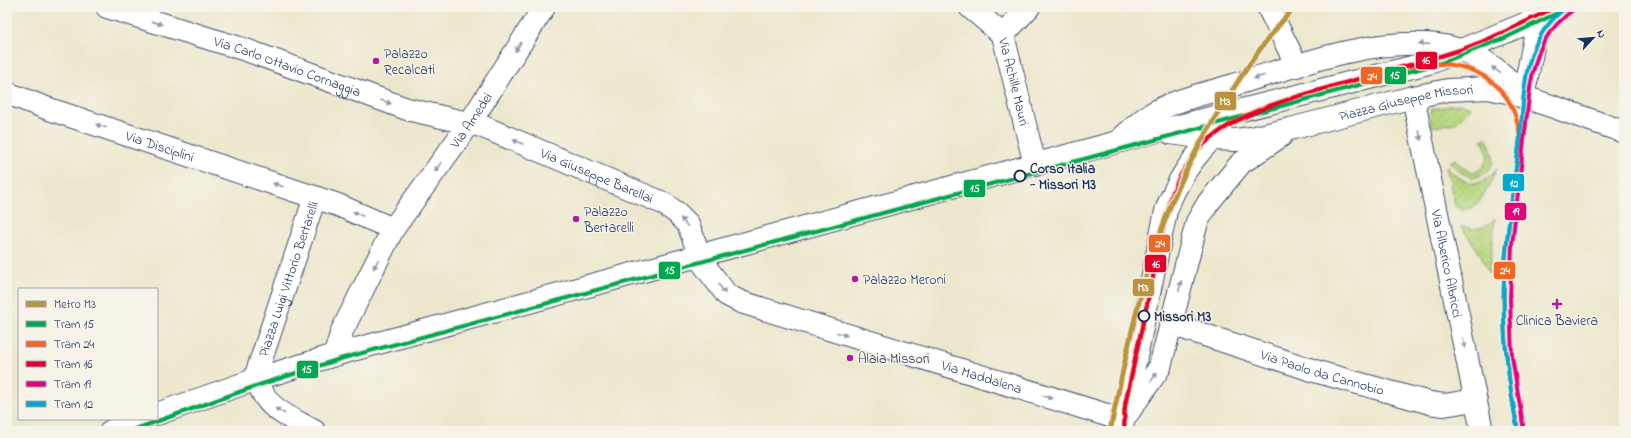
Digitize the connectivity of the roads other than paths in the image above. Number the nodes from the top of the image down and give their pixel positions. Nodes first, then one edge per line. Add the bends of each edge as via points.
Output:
1 (107, 7) edge
2 (544, 7) edge
3 (970, 7) edge
4 (1029, 7) edge
5 (1268, 7) edge
6 (1550, 12) edge
7 (1003, 35) junction
8 (1462, 51) junction
9 (1297, 66) junction
10 (7, 93) edge
11 (1413, 97) junction
12 (1524, 97) junction
13 (1270, 103) junction
14 (469, 124) junction
15 (1290, 129) junction
16 (1154, 132) junction
17 (1624, 132) edge
18 (1212, 139) junction
19 (1116, 143) junction
20 (1035, 165) junction
21 (315, 197) junction
22 (393, 230) junction
23 (701, 257) junction
24 (1171, 324) junction
25 (338, 354) junction
26 (257, 378) junction
27 (1475, 400) junction
28 (158, 414) edge
29 (141, 420) edge
30 (1122, 426) edge
31 (111, 431) edge
32 (314, 431) edge
33 (1482, 431) edge

1 -> 14 street, Via Carlo Ottavio Cornaggia via 246,50 407,109
2 -> 14 street, Via Amedei
3 - 7 street
4 - 7 street, Via Achille Mauri
5 - 9 street
6 - 8 street, Piazza Giuseppe Missori
6 - 12 street, Piazza Giuseppe Missori via 1538,22
7 - 20 street, Via Achille Mauri
8 -> 9 street via 1438,45 1410,43 1372,47
12 -> 8 street via 1498,70
8 - 13 street, Piazza Giuseppe Missori via 1432,62
9 -> 19 street via 1180,101 1149,115
21 -> 10 street, Via Disciplini
11 - 12 street, Piazza Giuseppe Missori via 1448,90 1488,88
11 - 15 street, Piazza Giuseppe Missori
11 -> 27 street, Via Alberico Albricci
12 - 17 street
13 - 16 street, Piazza Giuseppe Missori
13 - 18 street, Piazza Giuseppe Missori via 1227,125
14 -> 22 street, Via Amedei
23 -> 14 street, Via Giuseppe Barellai via 688,224 663,203 481,126
15 - 18 street, Piazza Giuseppe Missori via 1236,140
24 -> 15 street, Piazza Giuseppe Missori via 1197,222 1208,203 1241,163
16 - 18 street, Piazza Giuseppe Missori via 1181,133
16 - 19 street, Piazza Giuseppe Missori
18 - 30 street, Piazza Giuseppe Missori via 1192,159 1178,181 1166,211
19 - 20 street, Piazza Giuseppe Missori
20 - 23 street, Piazza Giuseppe Missori
22 -> 21 street, Piazza Luigi Vittorio Bertarelli
21 - 26 street, Piazza Luigi Vittorio Bertarelli via 263,350
22 -> 25 street via 342,331 337,347
23 - 25 street, Piazza Luigi Vittorio Bertarelli
23 -> 30 street, Via Maddalena via 727,295 741,302
24 - 27 street, Via Paolo da Cannobio via 1318,372 1430,404 1444,405
30 -> 24 street, Piazza Giuseppe Missori via 1160,367
25 - 26 street, Piazza Luigi Vittorio Bertarelli
26 - 28 street
32 -> 26 street via 271,406 261,391
27 - 33 street, Via Alberico Albricci
29 - 31 street

